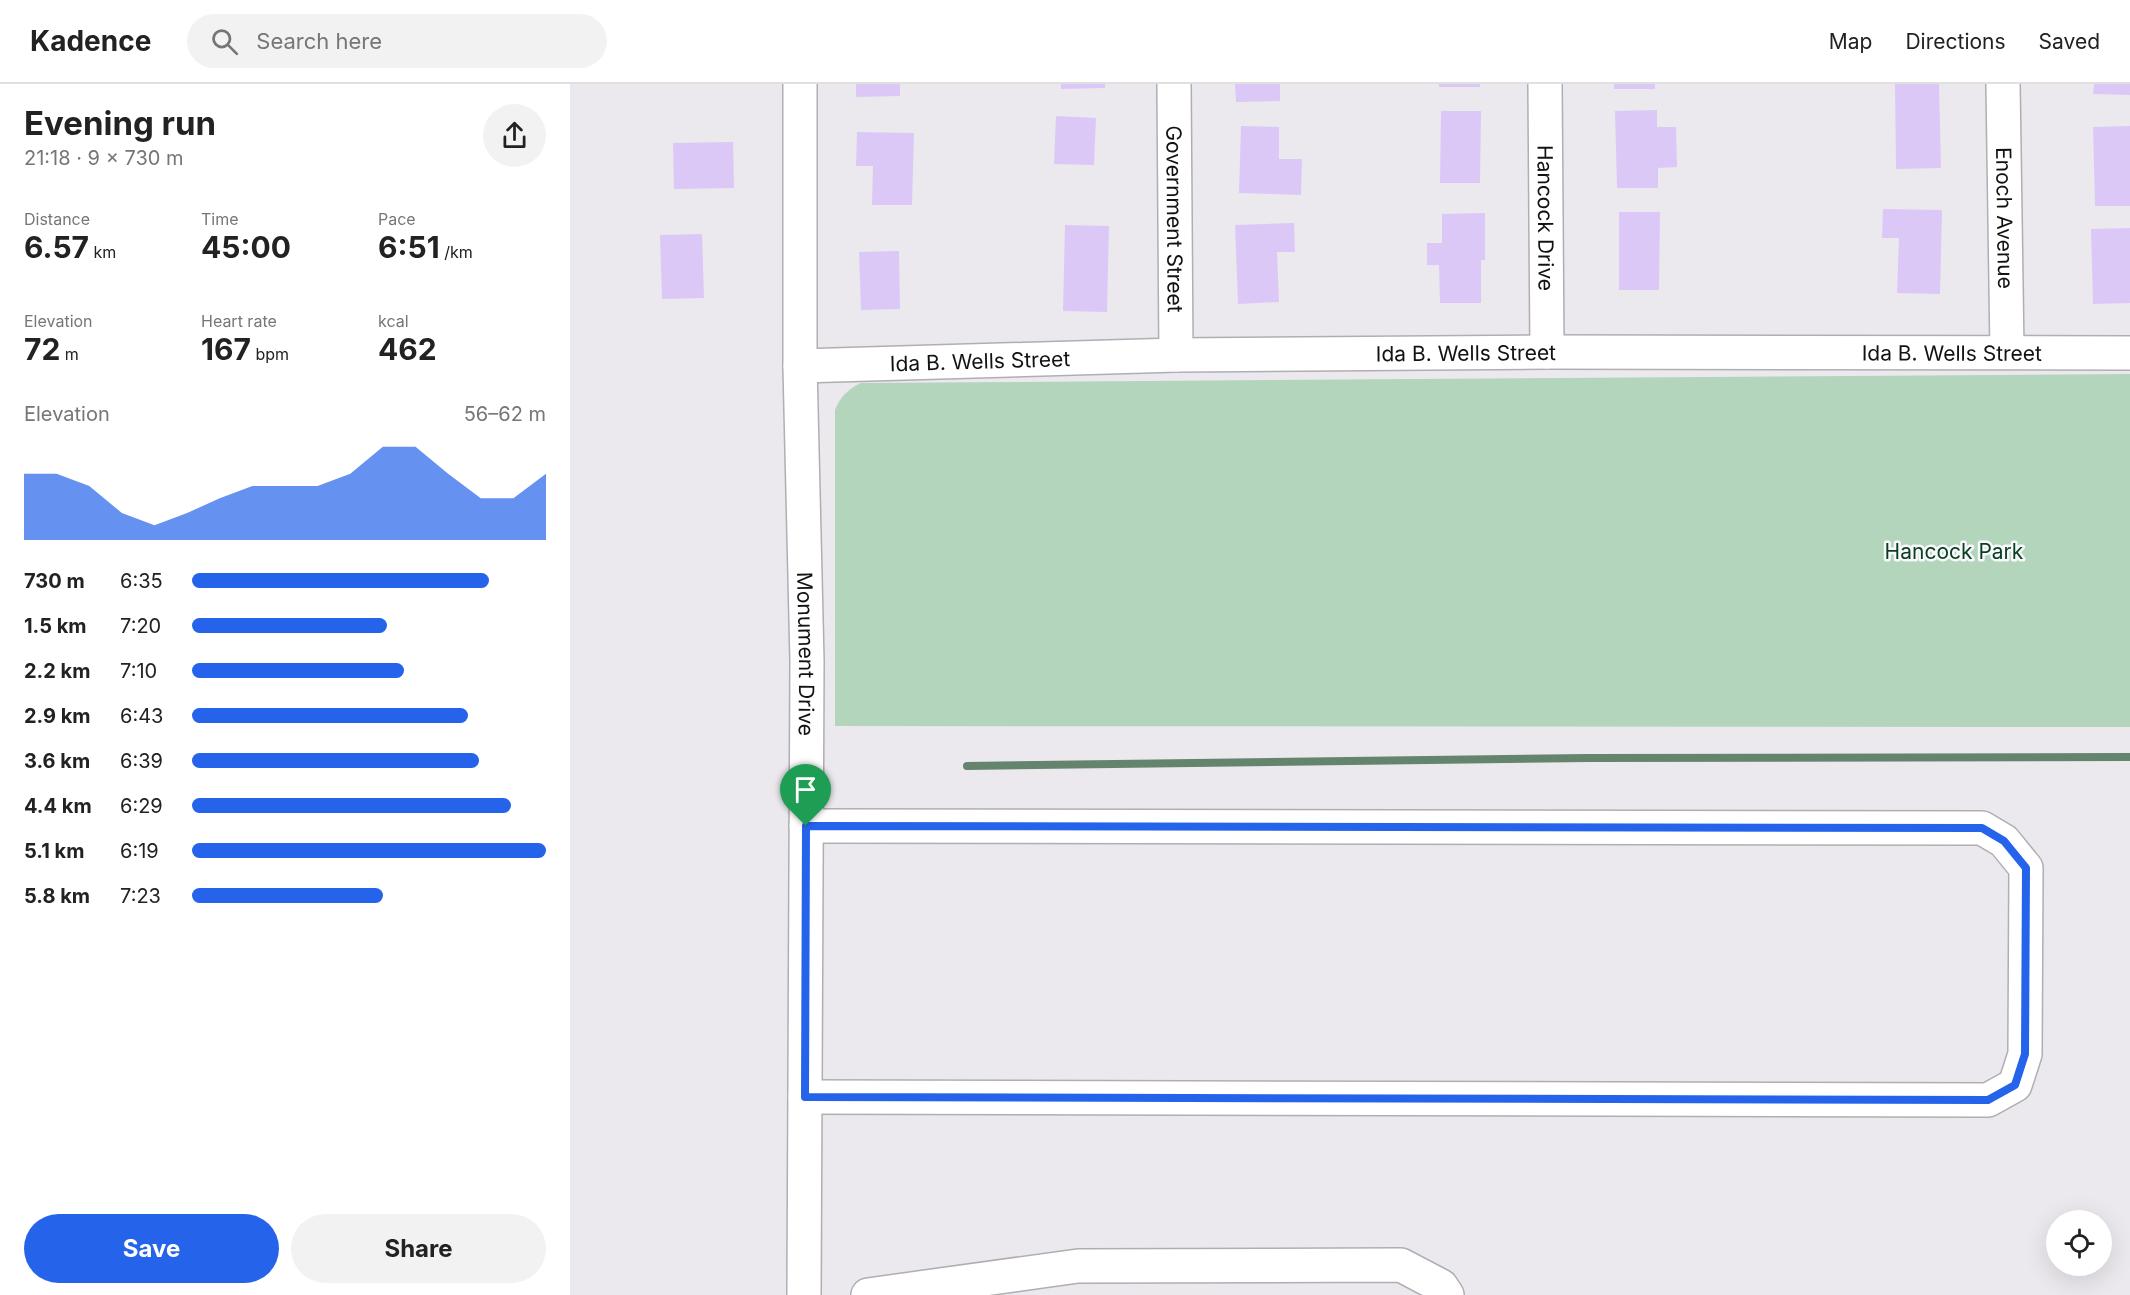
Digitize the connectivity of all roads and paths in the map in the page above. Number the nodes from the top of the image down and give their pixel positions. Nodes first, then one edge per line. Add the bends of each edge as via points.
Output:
1 (800, 84) edge
2 (1174, 84) edge
3 (1545, 84) edge
4 (2002, 84) edge
5 (2007, 351) junction
6 (1547, 352) junction
7 (2130, 353) edge
8 (1176, 355) junction
9 (800, 366) junction
10 (806, 826) junction
11 (805, 1097) junction
12 (804, 1295) edge
13 (868, 1295) edge
14 (1447, 1295) edge

1 - 9 street, Monument Drive
2 - 8 street, Government Street
3 - 6 street, Hancock Drive
4 - 5 street, Enoch Avenue
5 - 6 street, Ida B. Wells Street
5 - 7 street, Ida B. Wells Street
6 - 8 street, Ida B. Wells Street
8 - 9 street, Ida B. Wells Street
9 - 10 street, Monument Drive via 807,661
10 - 11 street, Monument Drive
10 - 11 street via 1982,828 2004,841 2026,868 2025,1054 2015,1085 1988,1100
11 - 12 street, Monument Drive
13 - 14 street via 1078,1266 1401,1265 1441,1286

